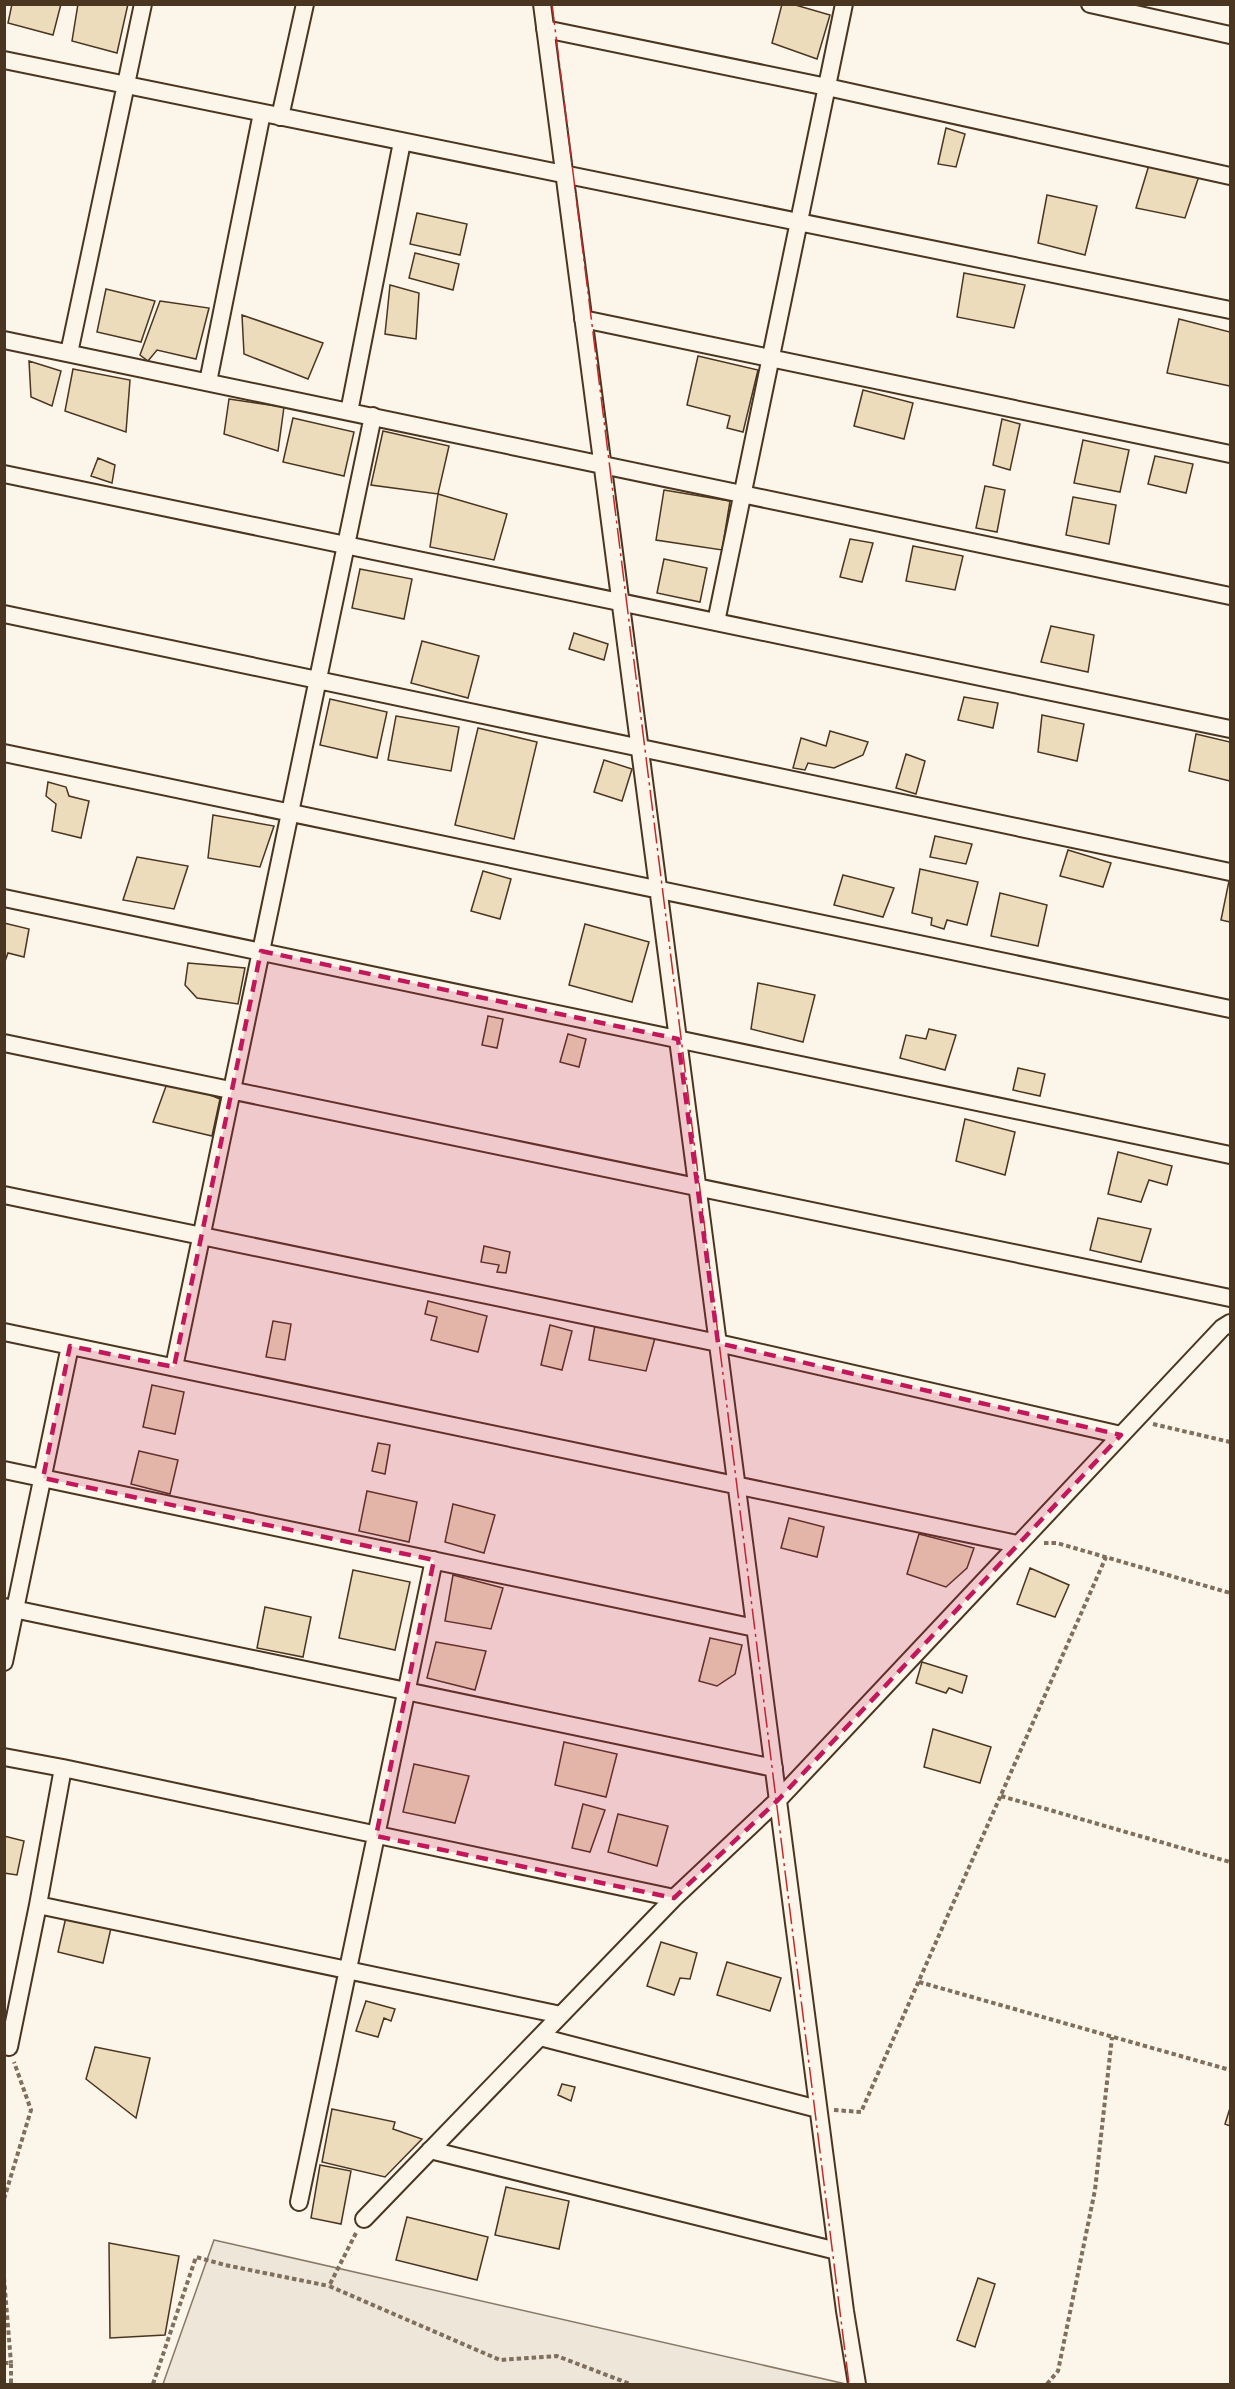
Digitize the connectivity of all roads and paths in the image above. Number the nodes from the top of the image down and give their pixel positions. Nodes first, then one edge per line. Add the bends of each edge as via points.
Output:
1 (143, 4) edge
2 (305, 4) edge
3 (542, 4) edge
4 (844, 4) edge
5 (1090, 4) edge
6 (545, 29) junction
7 (1230, 35) edge
8 (4, 60) edge
9 (126, 85) junction
10 (827, 87) junction
11 (262, 113) junction
12 (280, 117) junction
13 (402, 142) junction
14 (565, 176) junction
15 (1230, 176) edge
16 (798, 223) junction
17 (1230, 310) edge
18 (583, 319) junction
19 (4, 339) edge
20 (69, 353) junction
21 (770, 358) junction
22 (208, 382) junction
23 (349, 412) junction
24 (373, 416) junction
25 (1230, 454) edge
26 (601, 464) junction
27 (4, 474) edge
28 (742, 494) junction
29 (345, 545) junction
30 (1230, 596) edge
31 (620, 602) junction
32 (4, 614) edge
33 (716, 622) junction
34 (317, 680) junction
35 (1230, 729) edge
36 (640, 748) junction
37 (4, 753) edge
38 (290, 812) junction
39 (1230, 872) edge
40 (658, 889) junction
41 (4, 898) edge
42 (261, 951) junction
43 (1230, 1009) edge
44 (678, 1039) junction
45 (4, 1043) edge
46 (231, 1091) junction
47 (1230, 1155) edge
48 (697, 1188) junction
49 (4, 1195) edge
50 (201, 1235) junction
51 (1230, 1298) edge
52 (1230, 1323) edge
53 (4, 1332) edge
54 (718, 1342) junction
55 (70, 1346) junction
56 (174, 1367) junction
57 (1135, 1420) junction
58 (1121, 1435) junction
59 (1230, 1442) edge
60 (4, 1470) edge
61 (43, 1478) junction
62 (737, 1485) junction
63 (1017, 1544) junction
64 (1106, 1557) junction
65 (434, 1560) junction
66 (1230, 1593) edge
67 (10, 1608) edge
68 (755, 1628) junction
69 (4, 1662) edge
70 (407, 1691) junction
71 (4, 1757) edge
72 (63, 1768) junction
73 (774, 1768) junction
74 (1001, 1796) junction
75 (778, 1800) junction
76 (376, 1836) junction
77 (1230, 1862) edge
78 (674, 1898) junction
79 (38, 1905) junction
80 (348, 1970) junction
81 (919, 1982) junction
82 (561, 2014) junction
83 (540, 2037) junction
84 (1112, 2037) junction
85 (7, 2046) edge
86 (1230, 2070) edge
87 (818, 2109) junction
88 (430, 2150) junction
89 (4, 2199) edge
90 (299, 2202) dead end
91 (364, 2219) joint
92 (837, 2251) junction
93 (4, 2278) edge
94 (329, 2286) junction
95 (12, 2363) junction
96 (4, 2364) edge
97 (11, 2385) edge
98 (153, 2385) edge
99 (630, 2385) edge
100 (857, 2385) edge
101 (1047, 2385) edge

1 - 9 street
2 - 12 street
3 - 6 street
4 - 10 street
5 - 7 street
6 - 10 street
6 - 14 street
8 - 9 street
9 - 11 street
9 - 20 street
10 - 15 street
10 - 16 street
11 - 12 street
11 - 22 street
12 - 13 street
13 - 14 street
13 - 23 street
14 - 16 street
14 - 18 street
16 - 17 street
16 - 21 street
18 - 21 street
18 - 26 street
19 - 20 street
20 - 22 street
21 - 25 street
21 - 28 street
22 - 23 street
23 - 24 street
24 - 26 street
24 - 29 street
26 - 28 street
26 - 31 street
27 - 29 street
28 - 30 street
28 - 33 street
29 - 31 street
29 - 34 street
31 - 33 street
31 - 36 street
32 - 34 street
33 - 35 street
34 - 36 street
34 - 38 street
36 - 39 street
36 - 40 street
37 - 38 street
38 - 40 street
38 - 42 street
40 - 43 street
40 - 44 street
41 - 42 street
42 - 44 street
42 - 46 street
44 - 47 street
44 - 48 street
45 - 46 street
46 - 48 street
46 - 50 street
48 - 51 street
48 - 54 street
49 - 50 street
50 - 54 street
50 - 56 street
52 - 57 street
53 - 55 street
54 - 58 street
54 - 62 street
55 - 56 street
55 - 61 street
56 - 62 street
57 - 58 street
57 - 59 path
58 - 63 street
60 - 61 street
61 - 65 street
61 - 67 street
62 - 63 street
62 - 68 street
63 - 64 path via 1057,1543
63 - 75 street
64 - 66 path
64 - 74 path
65 - 68 street
65 - 70 street
67 - 69 street
67 - 70 street
68 - 73 street
70 - 73 street
70 - 76 street
71 - 72 street
72 - 76 street
72 - 79 street
73 - 75 street
74 - 77 path
74 - 81 path
75 - 78 street
75 - 87 street
76 - 78 street
76 - 80 street
78 - 82 street
79 - 80 street
79 - 85 street
80 - 82 street
80 - 90 street
81 - 84 path
81 - 87 path via 861,2112
82 - 83 street
83 - 87 street
83 - 88 street
84 - 86 path
84 - 101 path via 1095,2190 1058,2371
85 - 89 path via 31,2110
87 - 92 street
88 - 91 street
88 - 92 street
91 - 94 path
92 - 100 street
93 - 95 path
94 - 98 path via 196,2257
94 - 99 path via 500,2360 557,2356
95 - 96 path
95 - 97 path

